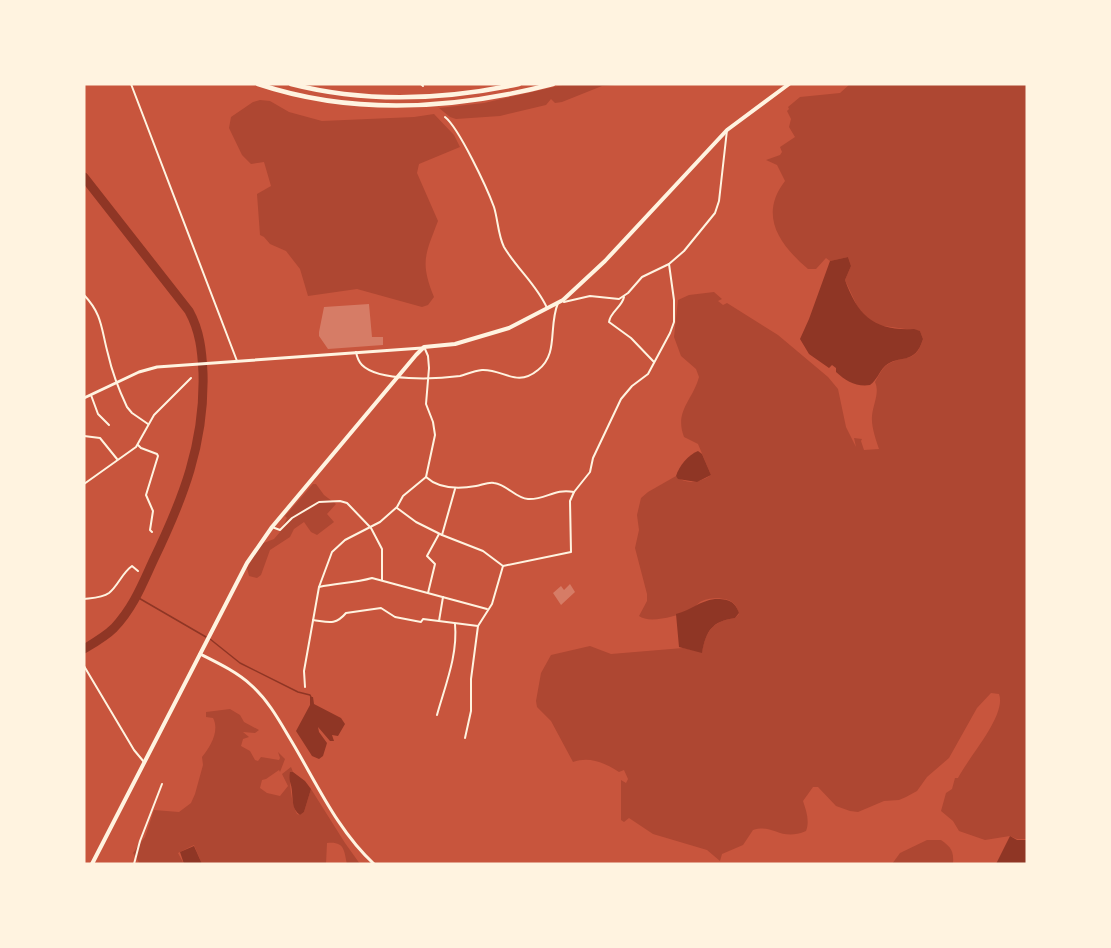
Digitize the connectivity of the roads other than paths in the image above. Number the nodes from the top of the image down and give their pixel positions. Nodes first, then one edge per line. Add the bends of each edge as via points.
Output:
1 (131, 84) edge
2 (258, 84) edge
3 (291, 84) edge
4 (519, 84) edge
5 (553, 84) edge
6 (789, 84) edge
7 (445, 117) dead end
8 (727, 130) junction
9 (669, 264) junction
10 (84, 295) edge
11 (624, 296) junction
12 (561, 302) junction
13 (548, 309) junction
14 (424, 348) junction
15 (356, 352) junction
16 (237, 361) junction
17 (654, 362) junction
18 (399, 376) junction
19 (190, 378) dead end
20 (428, 379) junction
21 (117, 382) junction
22 (91, 394) junction
23 (84, 398) edge
24 (148, 424) junction
25 (109, 425) dead end
26 (84, 436) edge
27 (137, 445) junction
28 (117, 459) junction
29 (426, 477) junction
30 (84, 484) edge
31 (456, 488) junction
32 (574, 492) junction
33 (397, 507) junction
34 (272, 527) junction
35 (371, 528) junction
36 (152, 532) dead end
37 (441, 534) junction
38 (503, 566) junction
39 (138, 571) dead end
40 (382, 580) junction
41 (319, 587) junction
42 (428, 593) junction
43 (443, 597) junction
44 (84, 599) edge
45 (488, 609) junction
46 (313, 620) junction
47 (439, 621) junction
48 (455, 624) junction
49 (478, 626) junction
50 (200, 654) junction
51 (84, 666) edge
52 (305, 687) dead end
53 (437, 715) dead end
54 (465, 738) dead end
55 (144, 762) junction
56 (162, 784) dead end
57 (92, 864) edge
58 (134, 864) edge
59 (374, 864) edge

1 - 16 street
2 - 5 highway via 326,100 387,105 487,98
3 - 4 highway via 356,95 417,97
6 - 8 main road
7 - 13 street via 460,138 494,206 505,248
8 - 9 street via 715,213
8 - 12 main road via 605,261
9 - 11 street via 642,277
9 - 17 street via 674,322
10 - 21 street via 100,318
11 - 12 street via 616,300 590,296
11 - 17 street via 609,322
12 - 13 main road
12 - 20 street via 553,320 550,356 534,373 514,378 484,370
13 - 14 main road via 492,335
14 - 15 street
14 - 18 main road
14 - 20 street
15 - 16 street
15 - 18 street via 360,363 369,370
16 - 21 street via 157,367
17 - 32 street via 648,374 621,399 590,472
18 - 20 street
18 - 34 main road
19 - 24 street
20 - 29 street via 426,404 435,435
21 - 22 street
21 - 24 street via 132,413
22 - 23 street
22 - 25 street via 98,414
24 - 27 street
26 - 28 street via 100,438
27 - 28 street
27 - 36 street via 158,456 146,495 153,511
28 - 30 street
29 - 31 street via 434,484
29 - 33 street via 403,496
31 - 32 street via 494,483 530,500 560,490
31 - 37 street
32 - 38 street via 570,501 571,552
33 - 35 street
33 - 37 street
34 - 35 street via 280,530 318,502 340,501 352,507
34 - 50 main road via 247,563
35 - 40 street via 382,549
35 - 41 street via 332,552
37 - 38 street via 483,551
37 - 42 street via 427,556 435,564
38 - 45 street
39 - 44 street via 132,566 110,593
40 - 41 street via 372,578
40 - 42 street
41 - 46 street
42 - 43 street
43 - 45 street
43 - 47 street
45 - 49 street
46 - 47 street via 336,622 346,613 381,608 395,617
46 - 52 street
47 - 48 street
48 - 49 street
48 - 53 street via 454,652
49 - 54 street
50 - 55 main road
50 - 59 street via 236,674 263,697 337,819
51 - 55 street
55 - 57 main road
56 - 58 street

